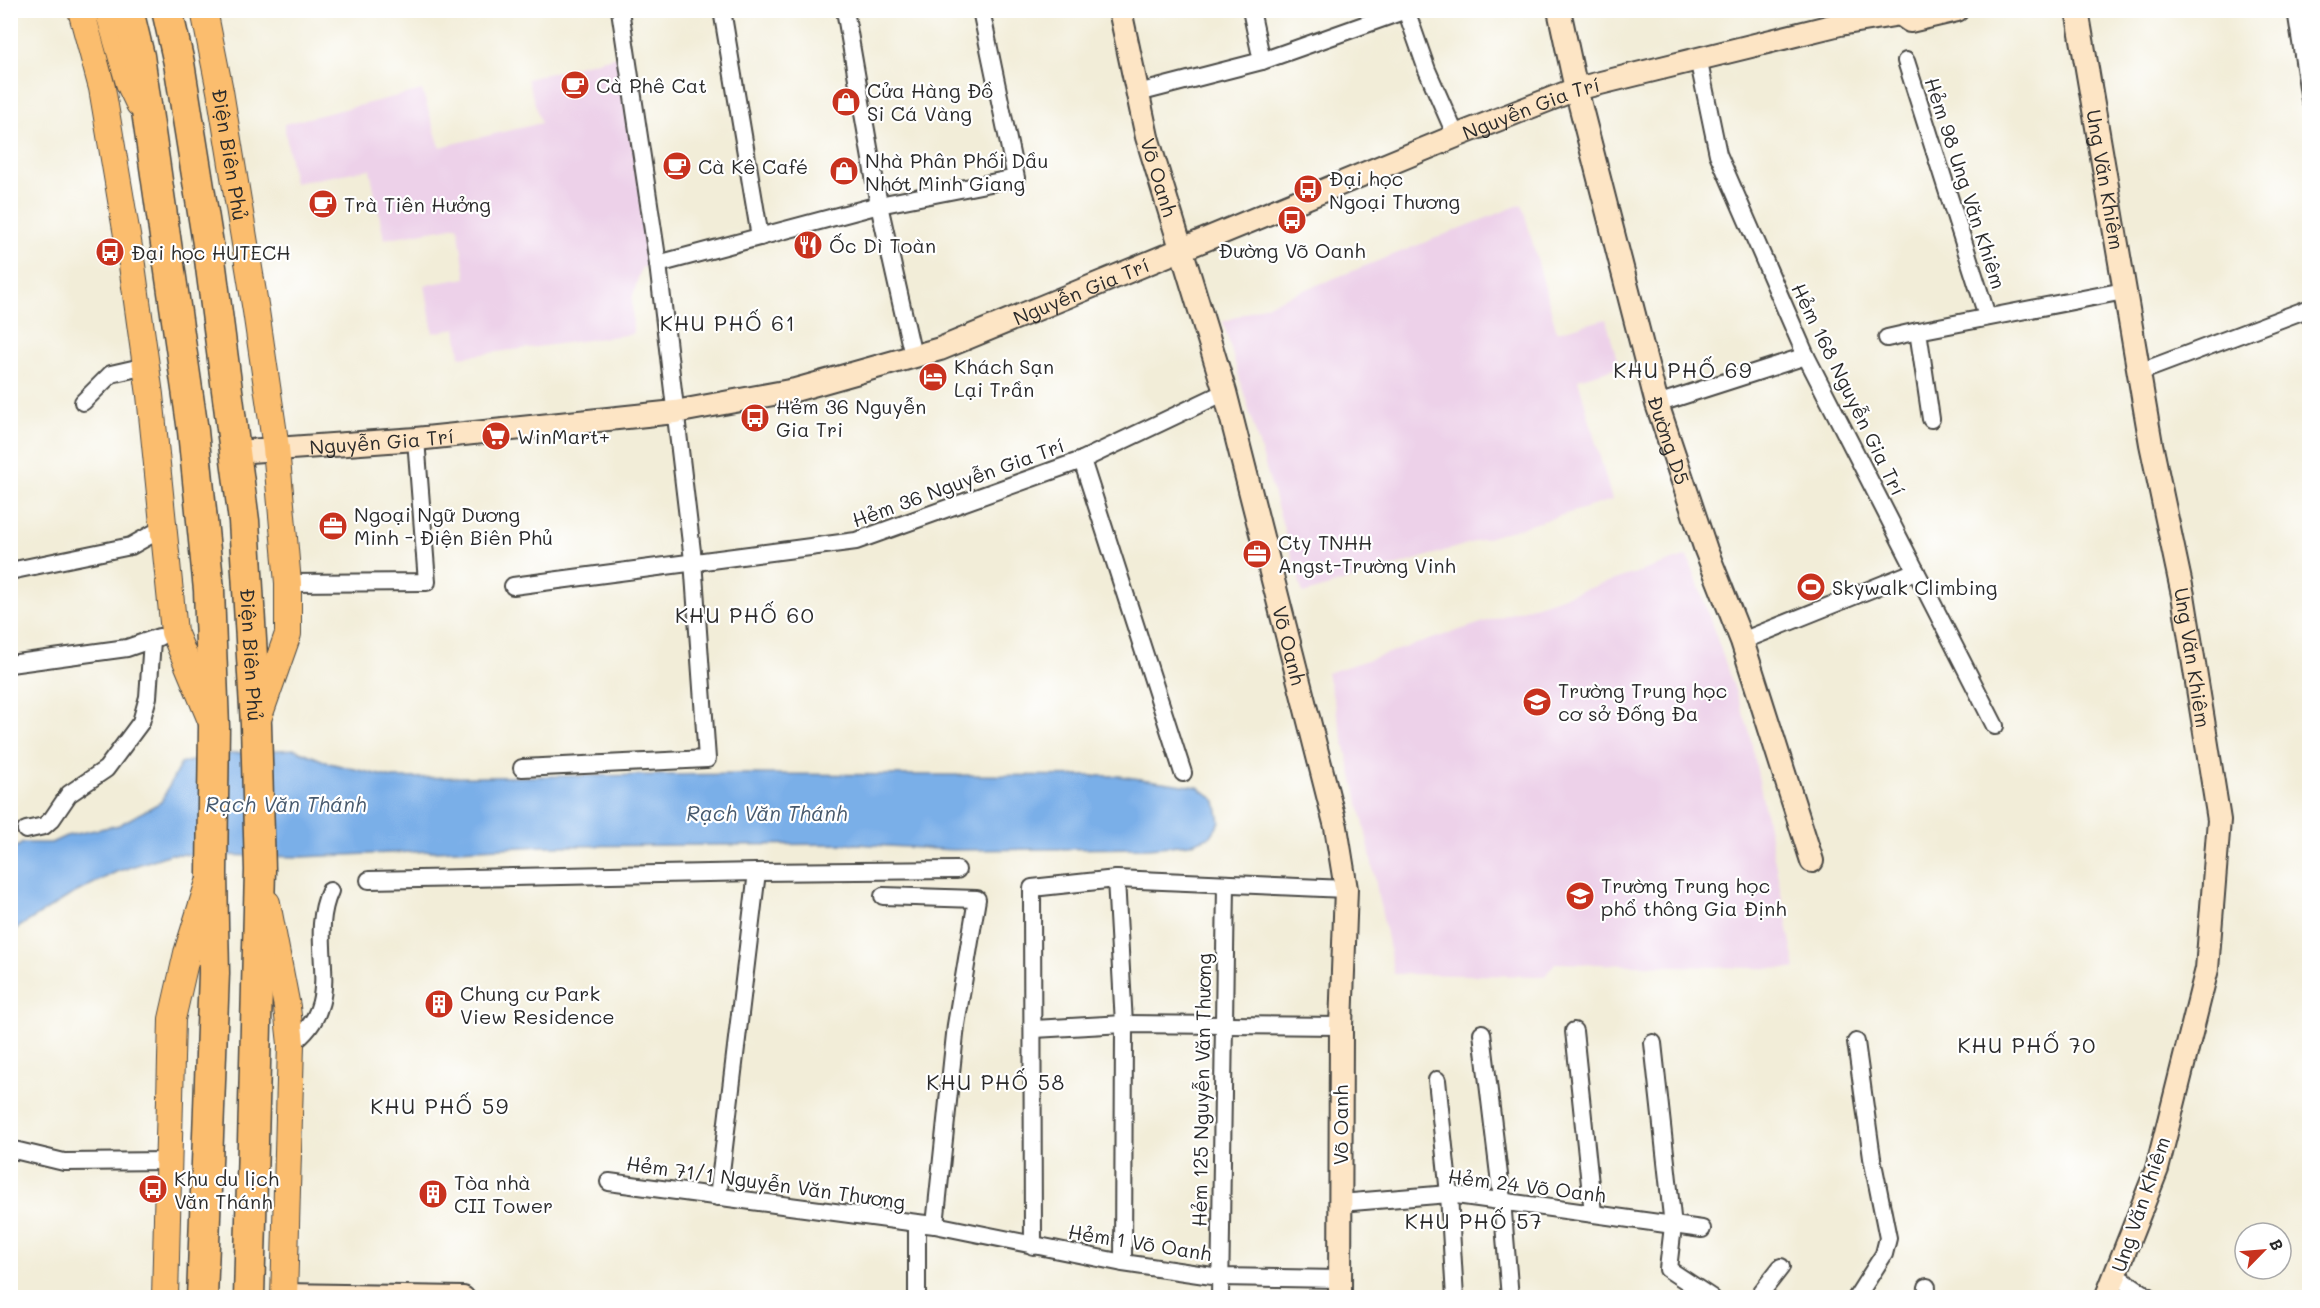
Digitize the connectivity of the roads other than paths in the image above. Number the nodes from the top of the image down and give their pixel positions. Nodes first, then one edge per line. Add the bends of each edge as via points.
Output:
1 (81, 10) edge
2 (108, 10) edge
3 (128, 10) edge
4 (167, 10) edge
5 (204, 10) edge
6 (620, 10) edge
7 (722, 10) edge
8 (845, 10) edge
9 (981, 10) edge
10 (1120, 10) edge
11 (1251, 10) edge
12 (1406, 10) edge
13 (1559, 10) edge
14 (1957, 10) edge
15 (2078, 10) edge
16 (2296, 10) edge
17 (1901, 12) edge
18 (1838, 17) edge
19 (1698, 58) junction
20 (1262, 61) junction
21 (1906, 62) dead end
22 (1576, 89) junction
23 (1138, 93) junction
24 (2310, 100) edge
25 (148, 126) junction
26 (1456, 136) junction
27 (879, 205) junction
28 (760, 237) junction
29 (1181, 248) junction
30 (658, 264) junction
31 (2124, 291) junction
32 (2310, 308) edge
33 (1987, 316) junction
34 (1918, 331) junction
35 (1887, 338) dead end
36 (914, 356) junction
37 (1806, 356) junction
38 (146, 366) junction
39 (2140, 372) junction
40 (1225, 392) junction
41 (83, 402) dead end
42 (1657, 404) junction
43 (675, 412) junction
44 (1931, 419) dead end
45 (416, 439) junction
46 (276, 448) junction
47 (235, 452) junction
48 (1082, 460) junction
49 (163, 528) junction
50 (693, 560) junction
51 (1916, 571) junction
52 (10, 572) edge
53 (288, 583) junction
54 (513, 586) dead end
55 (163, 636) junction
56 (1742, 641) junction
57 (10, 664) edge
58 (256, 724) junction
59 (1995, 726) dead end
60 (214, 727) junction
61 (522, 768) dead end
62 (1183, 773) dead end
63 (26, 830) dead end
64 (1812, 861) dead end
65 (260, 870) junction
66 (957, 870) dead end
67 (757, 872) junction
68 (212, 873) junction
69 (1116, 879) junction
70 (369, 880) dead end
71 (1226, 884) junction
72 (1346, 889) junction
73 (330, 891) dead end
74 (883, 897) dead end
75 (1124, 1024) junction
76 (1223, 1026) junction
77 (1341, 1026) junction
78 (1034, 1029) junction
79 (1574, 1031) dead end
80 (1482, 1033) dead end
81 (1856, 1042) dead end
82 (1653, 1043) dead end
83 (291, 1044) junction
84 (1437, 1080) dead end
85 (10, 1149) edge
86 (170, 1161) junction
87 (609, 1182) dead end
88 (1449, 1194) junction
89 (718, 1197) junction
90 (1502, 1200) junction
91 (1340, 1203) junction
92 (1593, 1214) junction
93 (917, 1223) junction
94 (935, 1225) junction
95 (1674, 1226) junction
96 (1702, 1229) dead end
97 (205, 1241) junction
98 (252, 1244) junction
99 (1033, 1246) junction
100 (1123, 1263) junction
101 (1781, 1267) dead end
102 (2116, 1275) junction
103 (1220, 1277) junction
104 (1340, 1288) edge
105 (284, 1296) edge
106 (165, 1298) edge
107 (202, 1298) edge
108 (249, 1298) edge
109 (463, 1298) edge
110 (917, 1298) edge
111 (1220, 1298) edge
112 (1455, 1298) edge
113 (1510, 1298) edge
114 (1712, 1298) edge
115 (1757, 1298) edge
116 (1857, 1298) edge
117 (2106, 1298) edge
118 (2150, 1298) edge

1 - 38 main road via 102,88
2 - 25 main road, Điện Biên Phủ via 129,84
3 - 25 highway, Điện Biên Phủ via 139,56
4 - 47 highway, Điện Biên Phủ via 208,244
5 - 46 main road, Điện Biên Phủ
6 - 30 street
7 - 28 street
8 - 27 street
9 - 27 street via 1016,178
10 - 23 street, Võ Oanh
11 - 20 street
12 - 20 street
12 - 26 street
13 - 22 street, Đường D5
14 - 17 street, Nguyễn Gia Trí via 1910,21
15 - 31 street, Ung Văn Khiêm
16 - 24 street
17 - 18 street, Nguyễn Gia Trí
18 - 19 street, Nguyễn Gia Trí
19 - 22 street, Nguyễn Gia Trí
19 - 37 street, Hẻm 168 Nguyễn Gia Trí via 1718,154
20 - 23 street
21 - 33 street, Hẻm 98 Ung Văn Khiêm
22 - 26 street, Nguyễn Gia Trí
22 - 42 street, Đường D5
23 - 29 street, Võ Oanh via 1147,137
25 - 60 highway, Điện Biên Phủ via 193,431 209,590
26 - 29 street, Nguyễn Gia Trí
27 - 28 street
27 - 36 street
28 - 30 street
29 - 36 street, Nguyễn Gia Trí via 940,349
29 - 40 street, Võ Oanh
30 - 43 street
31 - 33 street, Hẻm 98 Ung Văn Khiêm
31 - 39 street, Ung Văn Khiêm
32 - 39 street
33 - 34 street, Hẻm 98 Ung Văn Khiêm
34 - 35 street, Hẻm 98 Ung Văn Khiêm
34 - 44 street
36 - 43 street, Nguyễn Gia Trí via 795,390
37 - 42 street
37 - 51 street, Hẻm 168 Nguyễn Gia Trí
38 - 41 street via 111,374
38 - 49 main road
39 - 102 street, Ung Văn Khiêm via 2183,595 2219,820 2207,969 2157,1169
40 - 48 street, Hẻm 36 Nguyễn Gia Trí
40 - 72 street, Võ Oanh via 1336,827
42 - 56 street, Đường D5 via 1706,550
43 - 45 street, Nguyễn Gia Trí
43 - 50 street
45 - 46 street, Nguyễn Gia Trí
45 - 53 street via 427,582
46 - 47 street, Nguyễn Gia Trí
46 - 53 main road, Điện Biên Phủ
47 - 58 highway, Điện Biên Phủ via 244,521
48 - 50 street, Hẻm 36 Nguyễn Gia Trí via 856,541
48 - 62 street
49 - 52 street via 131,546
49 - 55 main road
50 - 54 street, Hẻm 36 Nguyễn Gia Trí
50 - 61 street via 707,759
51 - 56 street
51 - 59 street, Hẻm 168 Nguyễn Gia Trí
53 - 58 main road, Điện Biên Phủ via 288,634
55 - 57 street via 127,648
55 - 60 main road
55 - 63 street via 141,722 106,769 69,794 44,826
56 - 64 street, Đường D5
58 - 65 highway
60 - 68 highway, Điện Biên Phủ
65 - 83 main road
65 - 98 highway
66 - 67 street
67 - 70 street
67 - 89 street
68 - 86 main road via 187,952 172,1019
68 - 97 highway via 214,973
69 - 71 street
69 - 75 street
69 - 78 street via 1032,888
71 - 72 street
71 - 76 street, Hẻm 125 Nguyễn Văn Thương
72 - 77 street, Võ Oanh
73 - 83 street via 321,920 320,1010 308,1029
74 - 94 street via 977,899 956,1025
75 - 76 street
75 - 78 street
75 - 100 street
76 - 77 street
76 - 103 street, Hẻm 125 Nguyễn Văn Thương
77 - 91 street, Võ Oanh
78 - 99 street
79 - 92 street
80 - 90 street
81 - 116 street via 1888,1238 1884,1254
82 - 95 street
83 - 105 main road
84 - 88 street
85 - 86 street via 64,1162
86 - 106 main road
87 - 89 street, Hẻm 71/1 Nguyễn Văn Thương
88 - 90 street, Hẻm 24 Võ Oanh
88 - 91 street, Hẻm 24 Võ Oanh
88 - 112 street
89 - 93 street, Hẻm 71/1 Nguyễn Văn Thương
90 - 92 street, Hẻm 24 Võ Oanh
90 - 113 street
91 - 104 street, Võ Oanh
92 - 95 street, Hẻm 24 Võ Oanh
93 - 94 street, Hẻm 71/1 Nguyễn Văn Thương
93 - 110 street
94 - 99 street, Hẻm 1 Võ Oanh
95 - 96 street, Hẻm 24 Võ Oanh
95 - 114 street via 1668,1269
97 - 98 highway via 211,1255 226,1262 242,1259
97 - 107 highway
98 - 108 highway
99 - 100 street, Hẻm 1 Võ Oanh
100 - 103 street, Hẻm 1 Võ Oanh
101 - 115 street
102 - 117 street, Ung Văn Khiêm
102 - 118 street
103 - 104 street, Hẻm 1 Võ Oanh
103 - 111 street, Hẻm 125 Nguyễn Văn Thương
105 - 109 street

